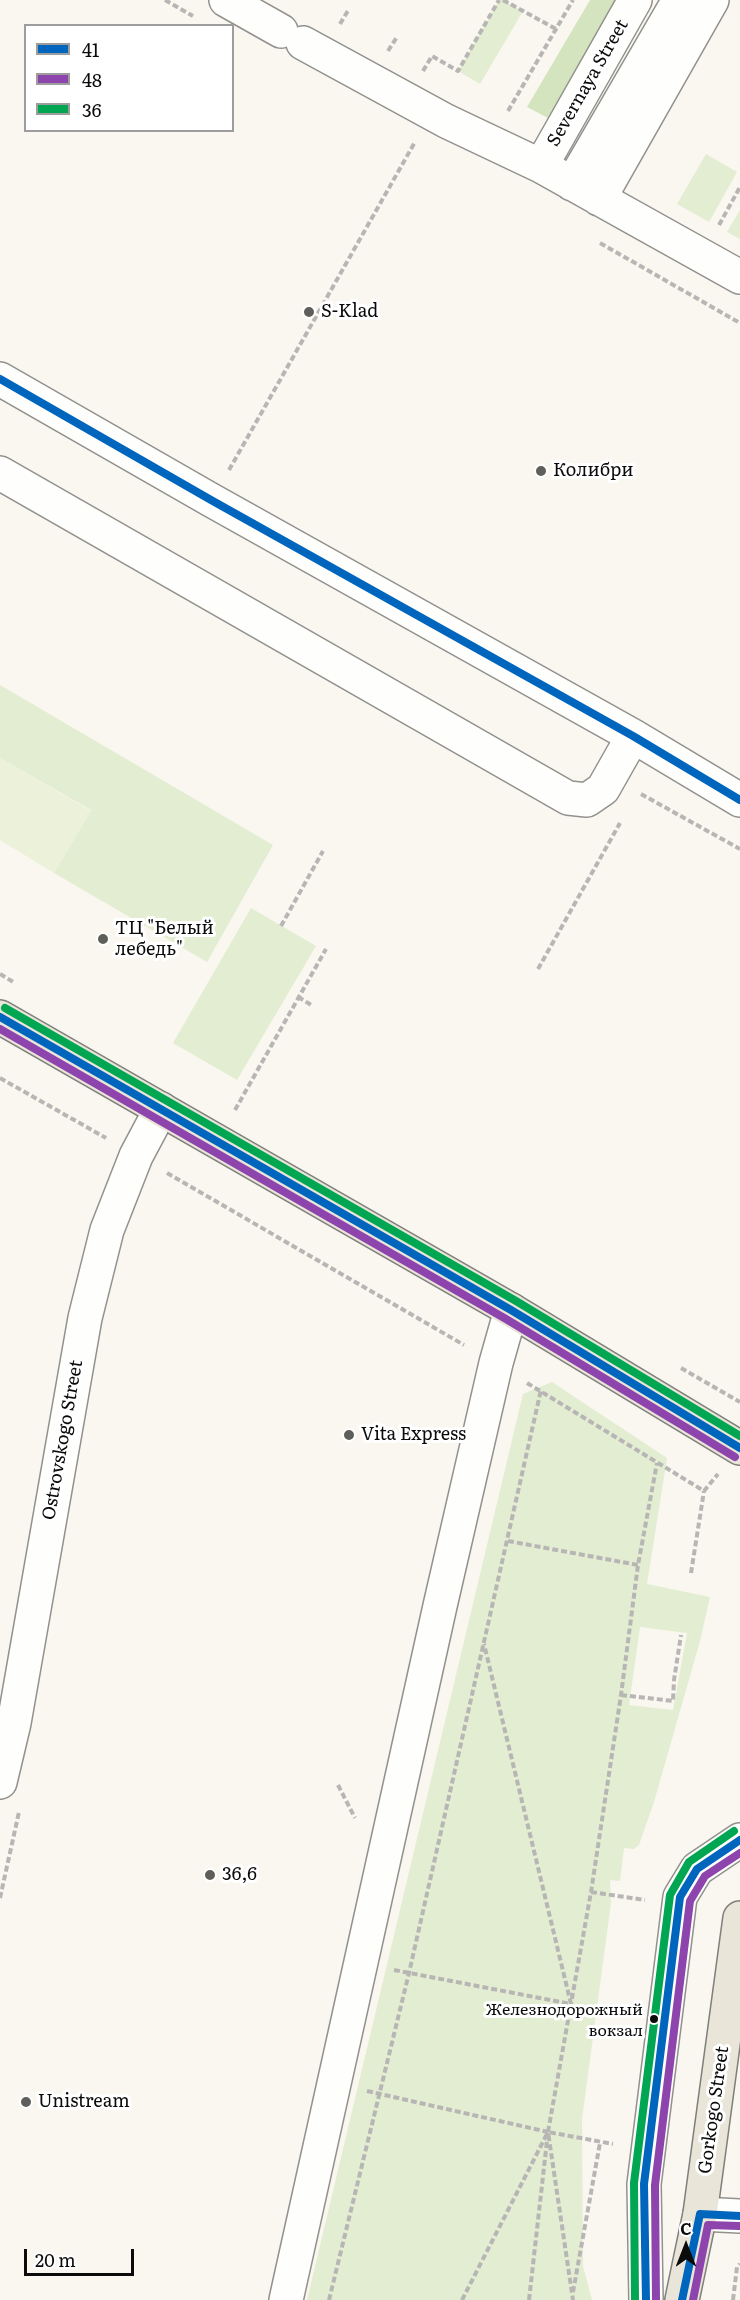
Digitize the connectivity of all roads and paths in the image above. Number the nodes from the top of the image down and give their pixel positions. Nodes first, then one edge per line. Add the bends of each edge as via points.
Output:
1 (165, 0) edge
2 (502, 0) edge
3 (573, 0) edge
4 (635, 0) edge
5 (680, 0) edge
6 (712, 0) edge
7 (349, 9) dead end
8 (214, 10) edge
9 (339, 25) dead end
10 (556, 29) junction
11 (397, 37) dead end
12 (388, 52) dead end
13 (423, 71) dead end
14 (479, 136) junction
15 (416, 139) dead end
16 (541, 166) junction
17 (740, 188) edge
18 (585, 191) junction
19 (714, 233) dead end
20 (740, 277) edge
21 (0, 379) edge
22 (0, 473) edge
23 (211, 500) junction
24 (627, 733) junction
25 (637, 792) dead end
26 (740, 800) edge
27 (621, 821) dead end
28 (740, 849) edge
29 (323, 851) dead end
30 (280, 926) dead end
31 (326, 949) dead end
32 (538, 969) dead end
33 (298, 998) junction
34 (313, 1006) dead end
35 (0, 1017) edge
36 (0, 1078) edge
37 (161, 1109) junction
38 (234, 1110) dead end
39 (106, 1137) dead end
40 (158, 1168) dead end
41 (511, 1310) junction
42 (496, 1363) junction
43 (541, 1390) junction
44 (733, 1457) edge
45 (657, 1463) junction
46 (704, 1491) junction
47 (508, 1540) junction
48 (638, 1565) junction
49 (691, 1573) dead end
50 (681, 1635) dead end
51 (484, 1643) junction
52 (621, 1695) junction
53 (0, 1782) edge
54 (740, 1840) edge
55 (591, 1892) junction
56 (631, 1897) dead end
57 (740, 1918) edge
58 (361, 1964) junction
59 (409, 1973) junction
60 (571, 2004) junction
61 (334, 2084) junction
62 (381, 2094) junction
63 (548, 2132) junction
64 (700, 2214) junction
65 (740, 2216) edge
66 (739, 2266) edge
67 (573, 2298) edge
68 (286, 2300) edge
69 (329, 2300) edge
70 (462, 2300) edge
71 (529, 2300) edge
72 (646, 2300) edge
73 (682, 2300) edge
74 (733, 2300) edge

1 - 8 path
2 - 10 path
2 - 13 path via 458,71 432,56
3 - 10 path
4 - 16 street, Severnaya Street
5 - 18 street
6 - 18 street
7 - 9 path
8 - 14 street via 292,37
10 - 14 path via 505,116
11 - 12 path
14 - 16 street
15 - 23 path
16 - 18 street
17 - 19 path
18 - 20 street
21 - 23 street
22 - 24 street via 568,798 587,800 603,789
23 - 24 street
24 - 26 street
25 - 28 path
27 - 32 path
29 - 30 path
31 - 33 path
33 - 34 path
33 - 38 path
35 - 37 main road
36 - 39 path
37 - 41 main road
37 - 53 street, Ostrovskogo Street via 136,1156 107,1230 84,1318 14,1723
40 - 42 path
41 - 42 street
41 - 44 main road
42 - 43 path
42 - 58 street
43 - 45 path
43 - 47 path
44 - 46 path
45 - 46 path
45 - 48 path
46 - 49 path
47 - 48 path
47 - 51 path
48 - 52 path
50 - 52 path via 673,1701
51 - 59 path
51 - 60 path
52 - 55 path
54 - 72 street via 697,1869 680,1897 644,2184
55 - 56 path
55 - 60 path
57 - 64 main road, Gorkogo Street
58 - 59 path
58 - 61 street
59 - 60 path
59 - 62 path
60 - 63 path
61 - 62 path
61 - 68 street
62 - 63 path
62 - 69 path
63 - 67 path
63 - 67 path via 600,2143
63 - 70 path
63 - 71 path
64 - 65 street
64 - 73 main road, Gorkogo Street
66 - 74 path

